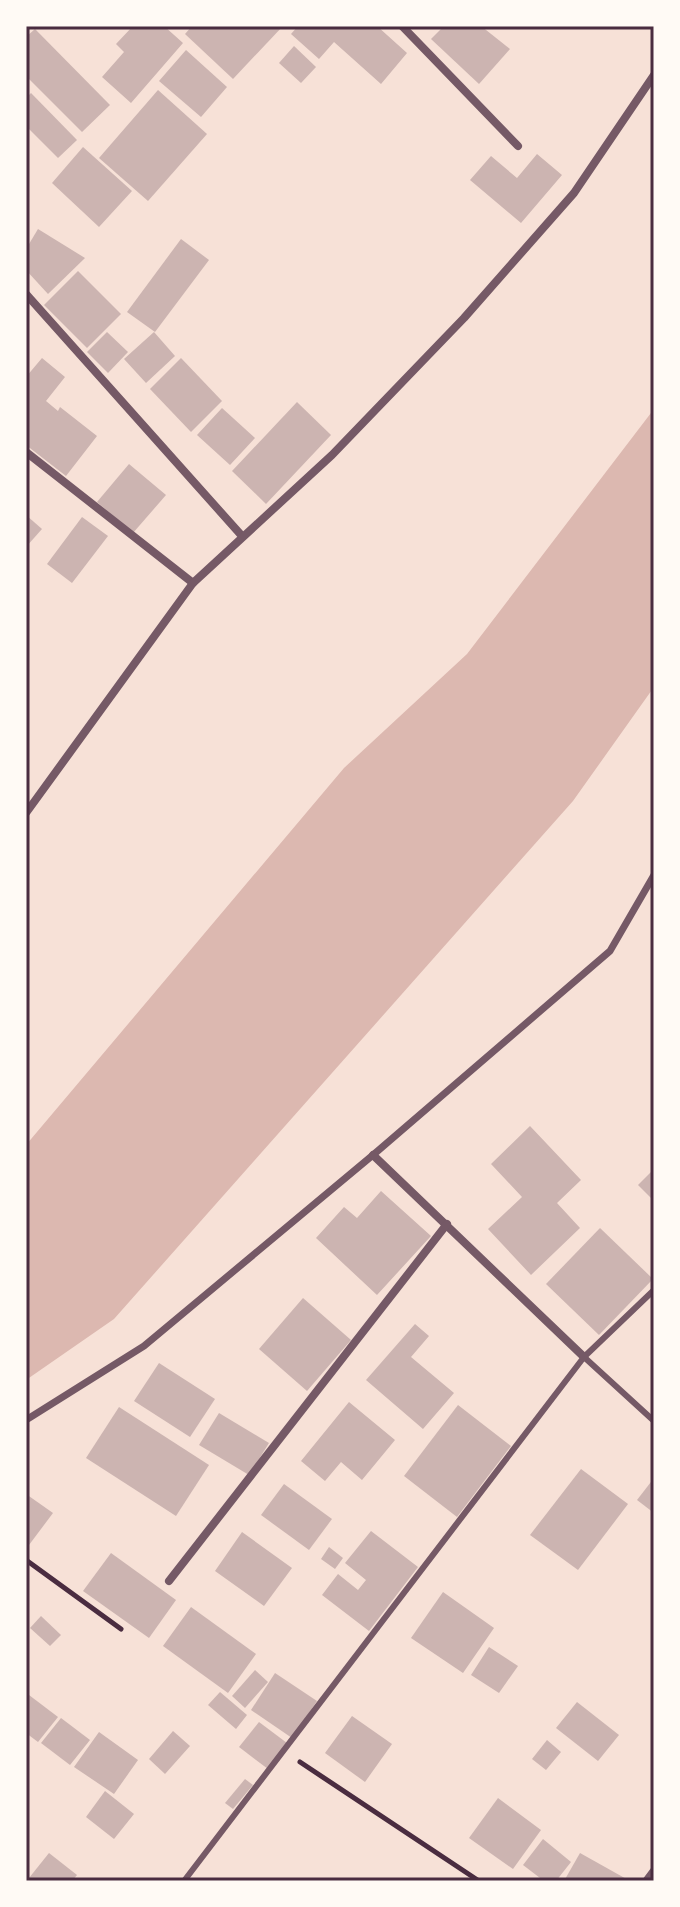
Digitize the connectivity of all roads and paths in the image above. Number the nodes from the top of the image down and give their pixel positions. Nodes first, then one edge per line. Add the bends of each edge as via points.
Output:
1 (402, 26) edge
2 (654, 75) edge
3 (518, 146) dead end
4 (26, 294) edge
5 (26, 452) edge
6 (242, 536) junction
7 (193, 583) junction
8 (26, 813) edge
9 (654, 875) edge
10 (373, 1155) junction
11 (447, 1224) junction
12 (654, 1290) edge
13 (584, 1357) junction
14 (26, 1420) edge
15 (654, 1421) edge
16 (26, 1560) edge
17 (169, 1581) dead end
18 (121, 1629) dead end
19 (285, 1751) junction
20 (654, 1869) edge
21 (184, 1881) edge
22 (479, 1881) edge
23 (645, 1881) edge

1 - 3 street
2 - 6 street via 574,193 464,318 332,455
4 - 6 street
5 - 7 street
6 - 7 street
7 - 8 street
9 - 10 street via 610,951
10 - 11 street
10 - 14 street via 144,1346
11 - 13 street
11 - 17 street
12 - 13 lane
13 - 15 lane
13 - 19 lane
16 - 18 path
19 - 21 lane
19 - 22 path
20 - 23 lane

